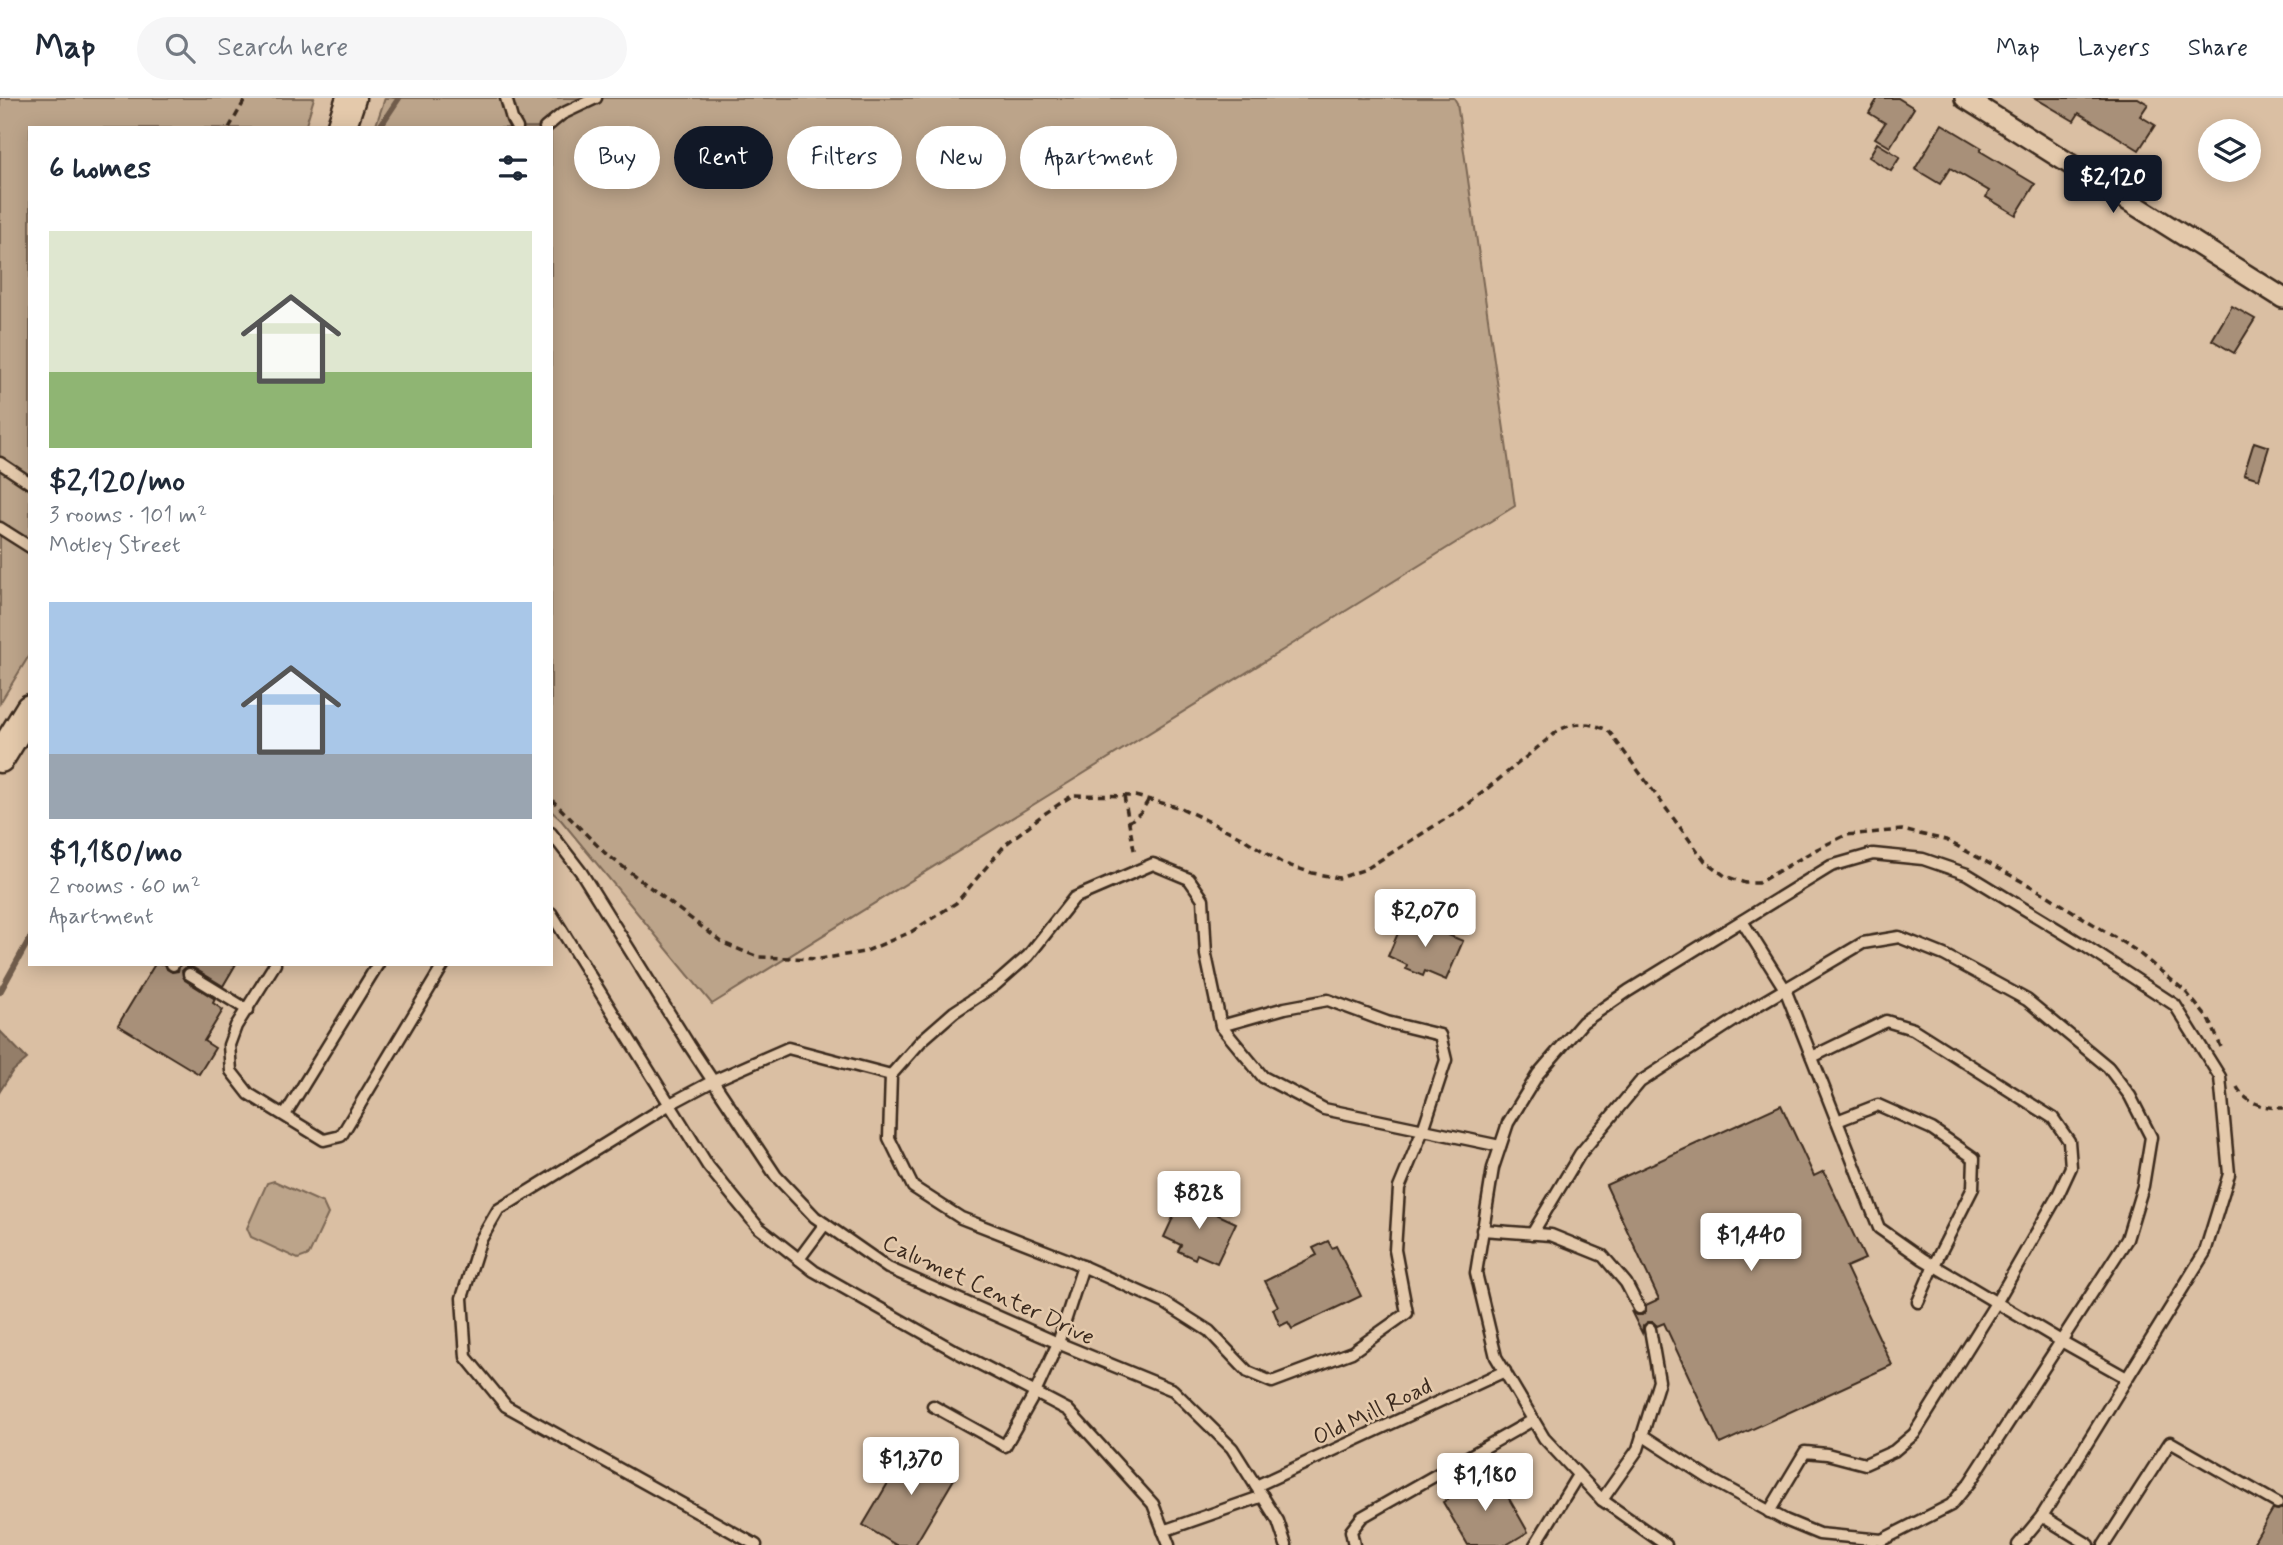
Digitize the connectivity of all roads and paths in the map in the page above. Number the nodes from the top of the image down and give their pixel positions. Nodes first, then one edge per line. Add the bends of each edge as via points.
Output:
1 (246, 98) edge
2 (351, 98) edge
3 (506, 98) edge
4 (596, 98) edge
5 (1965, 98) edge
6 (230, 126) edge
7 (342, 126) edge
8 (516, 126) edge
9 (547, 126) edge
10 (2283, 298) edge
11 (0, 463) edge
12 (28, 481) edge
13 (0, 528) edge
14 (28, 546) edge
15 (28, 712) edge
16 (0, 758) edge
17 (1124, 796) junction
18 (1149, 799) junction
19 (553, 801) edge
20 (1128, 823) junction
21 (553, 836) edge
22 (1139, 870) junction
23 (553, 915) edge
24 (1742, 921) junction
25 (274, 966) edge
26 (377, 966) edge
27 (443, 966) edge
28 (189, 974) dead end
29 (1785, 989) junction
30 (248, 1010) junction
31 (1221, 1026) junction
32 (2224, 1056) dead end
33 (1812, 1057) junction
34 (891, 1075) junction
35 (2234, 1080) dead end
36 (713, 1081) junction
37 (670, 1104) junction
38 (2283, 1108) edge
39 (285, 1115) junction
40 (1837, 1121) junction
41 (1423, 1130) junction
42 (1500, 1146) junction
43 (825, 1224) junction
44 (1482, 1230) junction
45 (1532, 1234) junction
46 (799, 1259) junction
47 (1934, 1265) junction
48 (1083, 1266) junction
49 (1919, 1303) dead end
50 (1996, 1303) junction
51 (1639, 1308) dead end
52 (1650, 1329) dead end
53 (2061, 1342) junction
54 (1058, 1343) junction
55 (1505, 1371) junction
56 (2127, 1378) junction
57 (1035, 1393) junction
58 (933, 1406) dead end
59 (1533, 1420) junction
60 (1642, 1435) junction
61 (1578, 1475) junction
62 (1256, 1486) junction
63 (1263, 1496) junction
64 (1602, 1500) junction
65 (2277, 1503) dead end
66 (1769, 1512) junction
67 (2042, 1516) junction
68 (1163, 1531) junction
69 (756, 1545) edge
70 (1169, 1545) edge
71 (1286, 1545) edge
72 (1354, 1545) edge
73 (1535, 1545) edge
74 (1666, 1545) edge
75 (2018, 1545) edge
76 (2089, 1545) edge
77 (2104, 1545) edge

1 - 6 path
2 - 7 street
3 - 8 lane
4 - 9 lane
5 - 10 street
11 - 12 lane
13 - 14 lane
15 - 16 street
17 - 18 path
17 - 19 path via 1073,795 1005,845 957,903 911,932 864,952 820,959 758,957 723,943 604,853
17 - 20 path
18 - 20 path
18 - 32 path via 1181,808 1282,863 1339,878 1366,869 1466,806 1559,730 1572,723 1592,723 1608,730 1705,861 1725,876 1758,883 1846,835 1902,830 1946,839 2134,950 2185,990 2210,1021
20 - 22 path
21 - 36 lane, Calumet Center Drive via 581,872
22 - 31 lane via 1153,864 1189,879 1203,899 1206,955
22 - 34 lane via 1074,898 1028,956 954,1012
23 - 37 lane
24 - 29 lane
24 - 42 lane via 1583,1022 1538,1074 1508,1123
24 - 56 lane via 1831,866 1873,855 1923,859 1966,874 2175,1005 2220,1077 2229,1174 2205,1252
25 - 30 lane
26 - 39 lane
27 - 39 lane via 341,1136 324,1140
28 - 30 lane
29 - 33 lane
29 - 45 lane via 1640,1082 1580,1154
29 - 53 lane via 1863,943 1899,937 1944,955 2027,1000 2108,1068 2130,1096 2151,1137 2143,1185 2127,1239
30 - 39 lane via 229,1045 231,1071 249,1094
31 - 41 lane via 1263,1077 1324,1109
31 - 41 lane via 1328,1000 1440,1035 1446,1060
33 - 40 lane
33 - 50 lane via 1886,1021 1913,1029 2053,1118 2069,1141 2071,1167
34 - 36 lane via 788,1048
34 - 48 lane via 888,1138 913,1186 961,1218
35 - 38 path via 2250,1101
36 - 37 lane
36 - 43 lane, Calumet Center Drive via 776,1176
37 - 46 lane via 708,1166 758,1227
37 - 69 lane via 498,1210 480,1241 462,1298 466,1357 506,1406
40 - 47 lane via 1880,1228
40 - 47 lane via 1878,1105 1932,1129 1974,1158 1973,1188
41 - 42 lane
41 - 48 lane via 1399,1188 1395,1250 1407,1313 1352,1352 1272,1382 1248,1373 1209,1331 1165,1303
42 - 44 lane
43 - 46 lane
43 - 54 lane, Calumet Center Drive via 888,1268
44 - 45 lane
44 - 55 lane via 1476,1273 1496,1357
45 - 51 lane via 1551,1235 1603,1255
46 - 57 lane
47 - 49 lane
47 - 50 lane
48 - 54 lane
50 - 53 lane
50 - 66 lane via 1914,1434 1894,1451 1865,1464 1805,1452
52 - 60 lane via 1659,1381
53 - 56 lane
53 - 66 lane via 1951,1505 1882,1540 1819,1534
54 - 57 lane
54 - 62 lane, Calumet Center Drive via 1173,1390 1232,1448
55 - 59 lane
55 - 62 lane, Old Mill Road
56 - 67 lane
57 - 58 lane via 1004,1446
57 - 68 lane via 1068,1410 1153,1504
59 - 61 lane
59 - 72 lane via 1362,1517 1351,1531
60 - 64 lane via 1638,1449
60 - 66 lane
61 - 64 lane
61 - 73 lane
62 - 63 lane, Calumet Center Drive
63 - 68 lane
63 - 71 lane, Calumet Center Drive via 1279,1521
64 - 74 lane
65 - 77 lane via 2170,1442
67 - 75 lane
67 - 76 lane
68 - 70 lane

